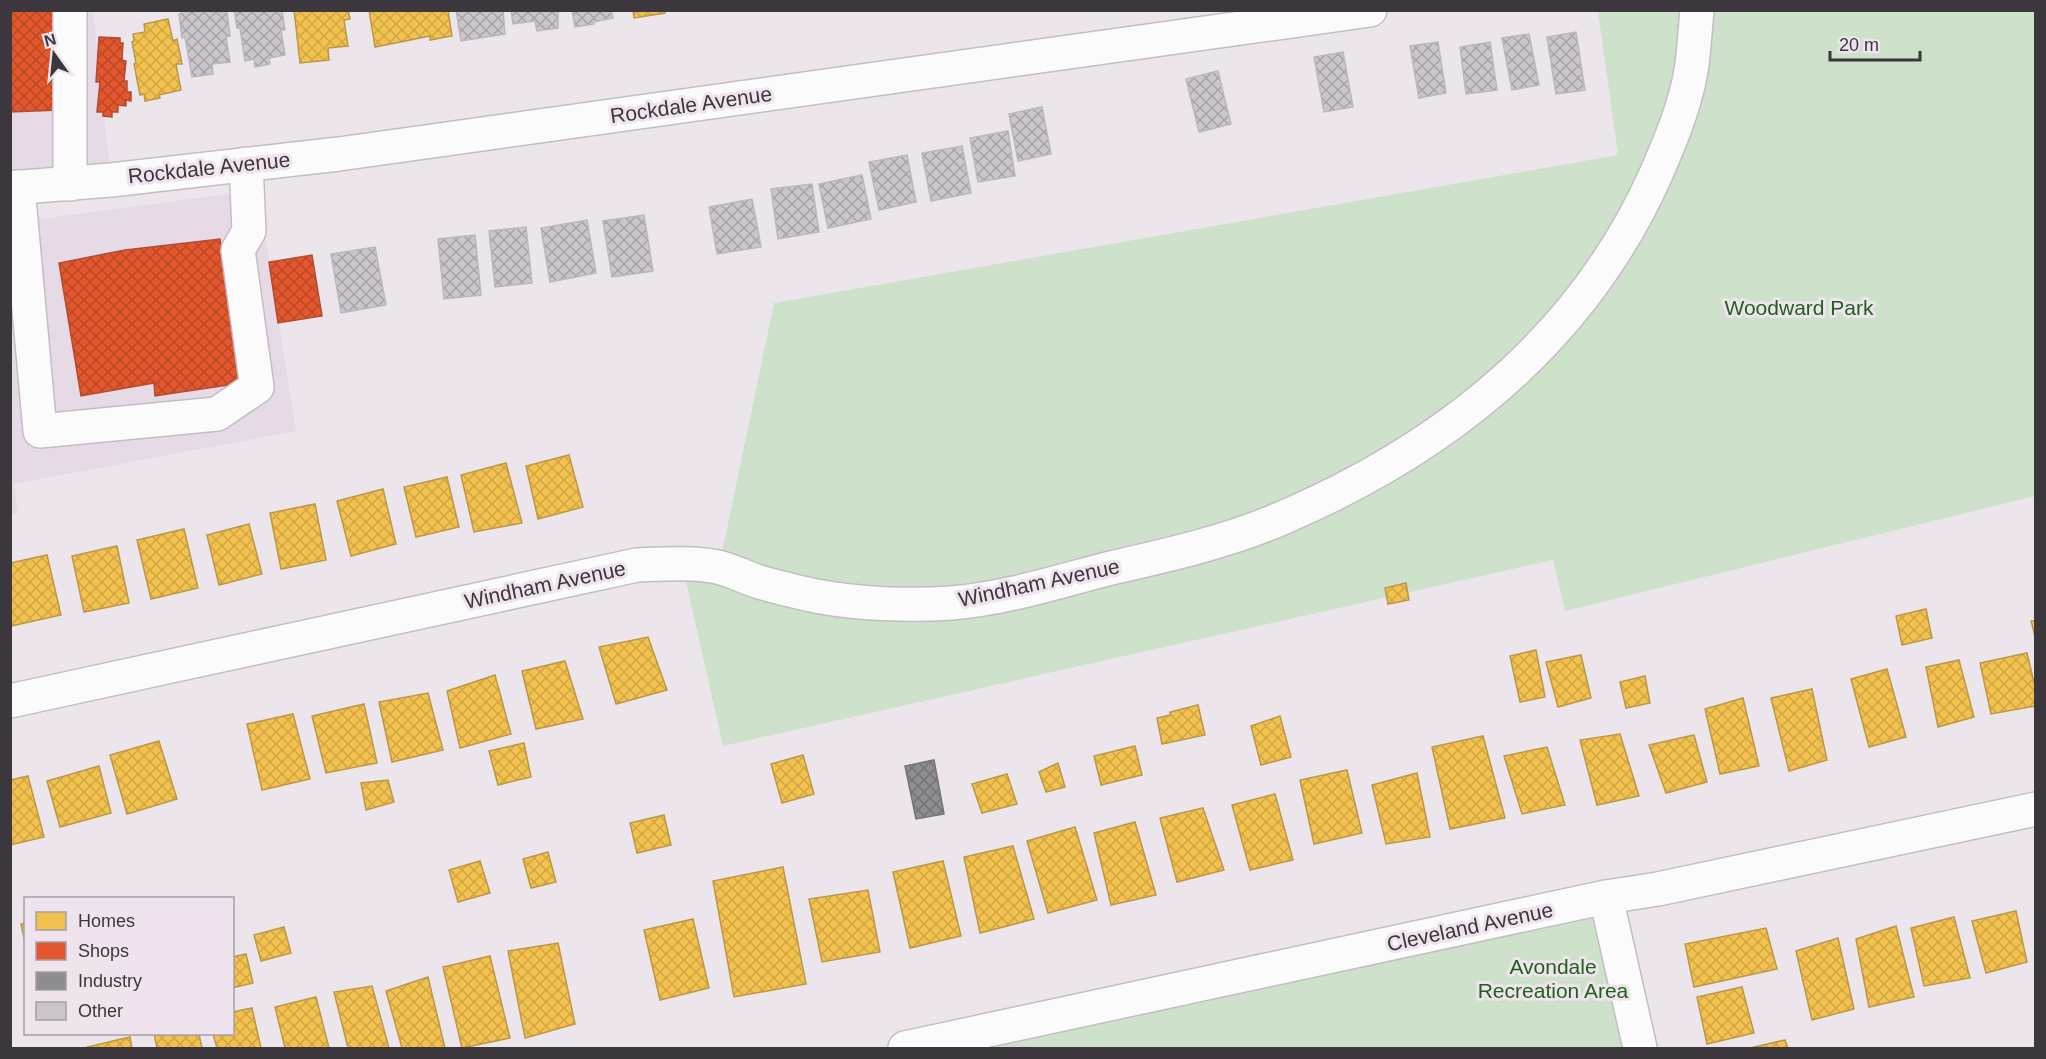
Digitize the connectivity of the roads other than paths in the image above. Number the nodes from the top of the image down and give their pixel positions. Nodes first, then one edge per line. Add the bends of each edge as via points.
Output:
1 (70, 10) edge
2 (1370, 10) edge
3 (1697, 10) edge
4 (246, 164) junction
5 (70, 184) junction
6 (14, 187) edge
7 (10, 701) edge
8 (2036, 809) edge
9 (1606, 897) junction
10 (906, 1048) edge
11 (1640, 1048) edge

1 - 5 street
2 - 4 street, Rockdale Avenue
3 - 7 street, Windham Avenue via 1691,73 1670,142 1641,207 1612,257 1578,303 1480,403 1424,444 1340,492 1277,520 1198,547 952,603 894,604 820,597 761,583 719,567 637,565
4 - 5 street, Rockdale Avenue
4 - 6 street via 249,231 237,250 257,387 217,414 40,431
5 - 6 street, Rockdale Avenue
8 - 9 street, Cleveland Avenue
9 - 10 street, Cleveland Avenue
9 - 11 street

